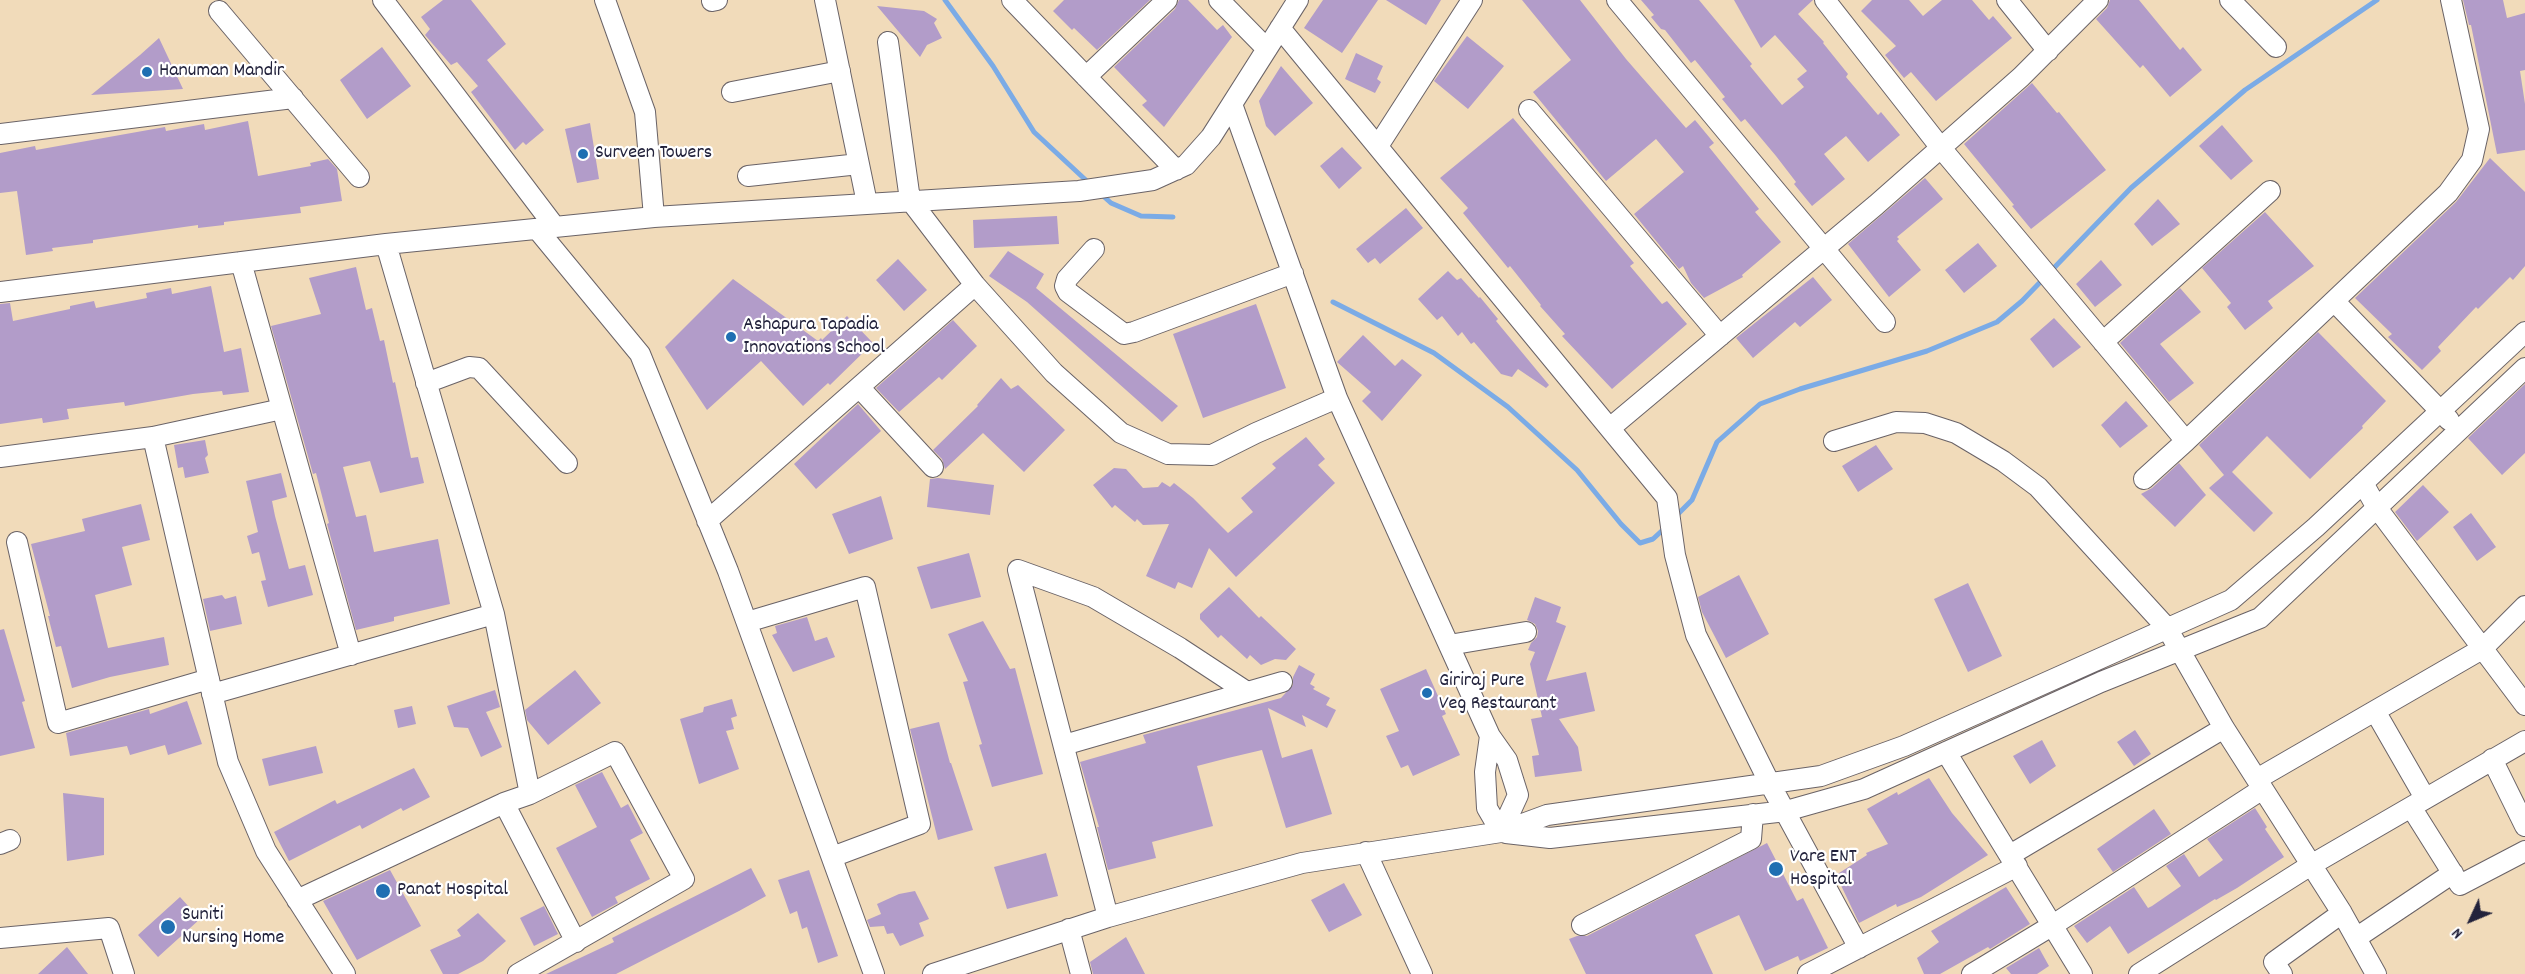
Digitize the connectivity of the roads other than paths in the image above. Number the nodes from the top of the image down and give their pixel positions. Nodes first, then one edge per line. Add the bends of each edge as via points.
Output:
1 (383, 0) edge
2 (605, 0) edge
3 (825, 0) edge
4 (1012, 0) edge
5 (1167, 0) edge
6 (1220, 0) edge
7 (1298, 0) edge
8 (1472, 0) edge
9 (1617, 0) edge
10 (1825, 0) edge
11 (2007, 0) edge
12 (2098, 0) edge
13 (2230, 0) edge
14 (2451, 0) edge
15 (219, 11) dead end
16 (1280, 28) junction
17 (888, 42) dead end
18 (2276, 47) dead end
19 (1267, 49) junction
20 (2048, 51) junction
21 (840, 71) junction
22 (1086, 77) junction
23 (732, 92) dead end
24 (292, 98) junction
25 (1232, 104) junction
26 (1529, 110) dead end
27 (0, 134) edge
28 (1377, 146) junction
29 (1941, 148) junction
30 (859, 164) junction
31 (1176, 170) junction
32 (748, 176) dead end
33 (359, 177) dead end
34 (2270, 191) dead end
35 (910, 200) junction
36 (867, 203) junction
37 (654, 217) junction
38 (546, 228) junction
39 (386, 244) junction
40 (1824, 248) junction
41 (1094, 249) dead end
42 (241, 262) junction
43 (1293, 273) junction
44 (975, 285) junction
45 (0, 292) edge
46 (2334, 301) junction
47 (1885, 322) dead end
48 (2525, 332) edge
49 (1720, 336) junction
50 (2103, 342) junction
51 (2525, 368) edge
52 (426, 383) junction
53 (859, 387) junction
54 (1337, 398) junction
55 (282, 409) junction
56 (2440, 411) junction
57 (1610, 428) junction
58 (2459, 430) junction
59 (153, 436) junction
60 (1834, 441) dead end
61 (2186, 441) junction
62 (0, 457) edge
63 (567, 463) dead end
64 (933, 466) dead end
65 (2144, 478) dead end
66 (2363, 483) junction
67 (2377, 508) junction
68 (707, 521) junction
69 (17, 542) dead end
70 (2525, 606) edge
71 (494, 614) junction
72 (747, 622) junction
73 (2167, 628) junction
74 (1526, 632) dead end
75 (1449, 645) junction
76 (2482, 649) junction
77 (2180, 651) junction
78 (351, 655) junction
79 (1282, 682) dead end
80 (210, 687) junction
81 (1247, 692) junction
82 (2525, 705) edge
83 (2375, 711) junction
84 (2224, 728) junction
85 (1490, 736) junction
86 (2525, 741) edge
87 (1064, 745) junction
88 (1946, 752) junction
89 (2492, 759) junction
90 (1770, 784) junction
91 (2259, 784) junction
92 (530, 794) junction
93 (504, 803) junction
94 (2418, 803) junction
95 (1786, 811) junction
96 (1753, 814) junction
97 (2525, 826) edge
98 (1501, 832) junction
99 (2525, 851) edge
100 (1366, 852) junction
101 (832, 857) junction
102 (2013, 860) junction
103 (2311, 864) junction
104 (2453, 873) junction
105 (297, 900) junction
106 (2342, 913) junction
107 (1108, 917) junction
108 (1582, 925) dead end
109 (2053, 925) junction
110 (1069, 929) junction
111 (0, 938) edge
112 (2356, 938) junction
113 (576, 942) junction
114 (1859, 948) junction
115 (124, 974) edge
116 (345, 974) edge
117 (518, 974) edge
118 (874, 974) edge
119 (933, 974) edge
120 (1081, 974) edge
121 (1422, 974) edge
122 (1808, 974) edge
123 (1972, 974) edge
124 (2082, 974) edge
125 (2139, 974) edge
126 (2282, 974) edge
127 (2376, 974) edge

1 - 38 street
2 - 37 street via 645,111
3 - 21 street
4 - 22 street
5 - 22 street
6 - 19 street
7 - 16 street
8 - 28 street
9 - 40 street
10 - 29 street
11 - 20 street
12 - 20 street
13 - 18 street
14 - 46 street via 2478,129 2472,160 2448,193
15 - 24 street
16 - 19 street
16 - 28 street
17 - 35 street
19 - 25 street
20 - 29 street
21 - 23 street
21 - 30 street
22 - 31 street
24 - 27 street
24 - 33 street
25 - 31 street via 1211,137 1186,165
25 - 43 street
26 - 49 street
28 - 57 street
29 - 40 street
29 - 50 street
30 - 32 street
30 - 36 street
31 - 35 street via 1153,180 1107,188
34 - 50 street
35 - 36 street
35 - 44 street
36 - 37 street
37 - 38 street
38 - 39 street
38 - 68 street via 640,354
39 - 42 street
39 - 52 street
40 - 47 street
40 - 49 street
41 - 43 street via 1065,286 1124,334
42 - 45 street
42 - 55 street
43 - 54 street
44 - 53 street
44 - 54 street via 1054,373 1122,433 1168,454 1212,455
46 - 56 street
46 - 61 street
48 - 56 street
49 - 57 street
50 - 61 street
51 - 58 street
52 - 63 street via 469,367 479,368
52 - 71 street
53 - 64 street
53 - 68 street
54 - 75 street
55 - 59 street
55 - 78 street
56 - 58 street
56 - 66 street
57 - 90 street via 1667,498 1675,555 1696,635
58 - 67 street
59 - 62 street
59 - 80 street
60 - 73 street via 1896,422 1925,423 1956,433 2004,461 2038,487
61 - 65 street
66 - 67 street
66 - 73 street via 2231,600
67 - 76 street
67 - 77 street via 2260,618
68 - 72 street
69 - 80 street via 58,723
70 - 76 street
71 - 78 street
71 - 92 street
72 - 101 street
72 - 101 street via 865,587 920,824
73 - 77 street
73 - 90 street via 1904,746 1821,776
74 - 75 street
75 - 85 street
76 - 82 street
76 - 83 street
77 - 84 street
77 - 88 street
78 - 80 street
79 - 81 street
80 - 105 street via 228,762 266,851
81 - 87 street
81 - 87 street via 1093,597 1018,570
83 - 91 street
83 - 94 street
84 - 91 street
84 - 102 street
85 - 98 street via 1485,772 1487,808
85 - 98 street via 1507,760 1518,795
86 - 89 street
87 - 107 street
88 - 95 street via 1864,789
88 - 102 street
89 - 94 street
89 - 97 street
90 - 95 street
90 - 98 street via 1547,815
91 - 103 street
91 - 109 street
92 - 93 street
92 - 113 street via 615,752 684,879
93 - 105 street
93 - 113 street
94 - 103 street
94 - 104 street
95 - 96 street
95 - 114 street
96 - 98 street via 1550,838
96 - 108 street via 1751,839
98 - 100 street
99 - 104 street via 2460,885
100 - 107 street via 1302,863
100 - 121 street
101 - 118 street
102 - 109 street
102 - 114 street
103 - 106 street
103 - 125 street
104 - 112 street
105 - 116 street
106 - 112 street
106 - 126 street via 2274,962
107 - 110 street
109 - 123 street
109 - 124 street
110 - 119 street
110 - 120 street
111 - 115 street via 110,928
112 - 127 street
113 - 117 street
114 - 122 street

